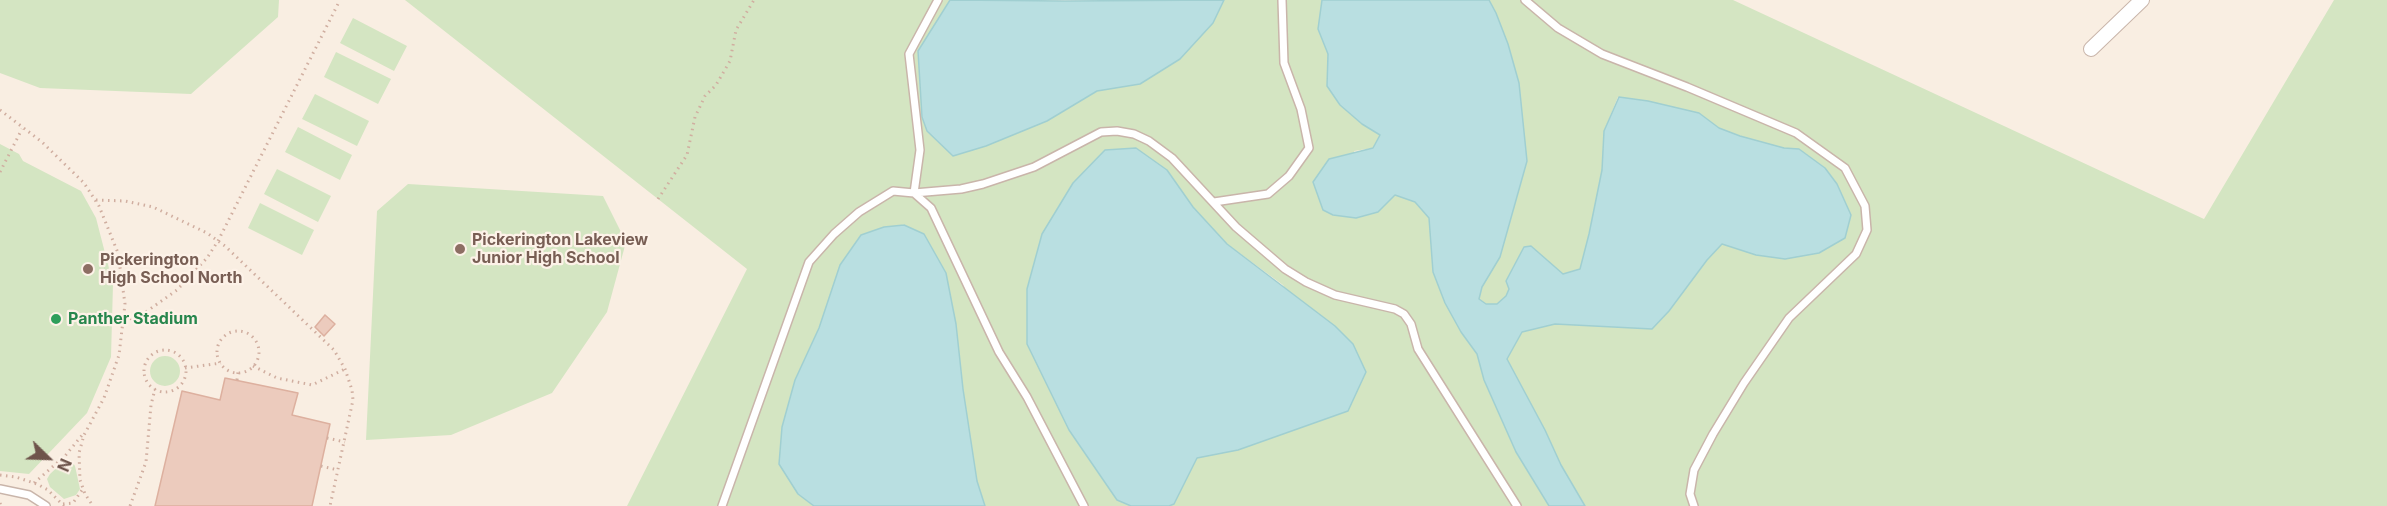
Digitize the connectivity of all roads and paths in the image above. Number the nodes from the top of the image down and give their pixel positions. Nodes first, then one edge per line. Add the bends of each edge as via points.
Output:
1 (754, 0) edge
2 (938, 0) edge
3 (1282, 0) edge
4 (1525, 0) edge
5 (2142, 0) edge
6 (339, 2) dead end
7 (2091, 49) dead end
8 (0, 110) edge
9 (22, 129) junction
10 (0, 172) edge
11 (914, 193) junction
12 (658, 199) dead end
13 (96, 200) junction
14 (1214, 202) junction
15 (218, 241) junction
16 (124, 321) junction
17 (220, 363) junction
18 (253, 366) junction
19 (185, 368) junction
20 (345, 369) junction
21 (238, 372) junction
22 (237, 380) dead end
23 (155, 390) junction
24 (90, 425) junction
25 (327, 438) dead end
26 (345, 442) junction
27 (321, 466) dead end
28 (338, 470) junction
29 (34, 483) dead end
30 (83, 488) junction
31 (0, 489) edge
32 (63, 504) dead end
33 (46, 506) edge
34 (93, 506) edge
35 (130, 506) edge
36 (330, 506) edge
37 (722, 506) edge
38 (1084, 506) edge
39 (1517, 506) edge
40 (1694, 506) edge

1 - 12 path via 736,30 730,61 695,117 687,155
2 - 11 lane via 909,54 920,150
3 - 14 lane via 1284,63 1308,148 1289,176 1268,194
4 - 40 lane via 1558,28 1602,54 1796,133 1845,168 1865,206 1867,230 1856,254 1789,318 1713,434 1694,470 1690,494
5 - 7 street
6 - 15 path
8 - 9 path
9 - 10 path
9 - 13 path via 68,165
11 - 14 lane via 961,189 1001,178 1101,132 1117,131 1149,141 1172,158
11 - 37 lane via 893,191 859,212 809,262
11 - 38 lane via 931,208 999,352
13 - 15 path via 153,207
13 - 16 path via 117,253
14 - 39 lane via 1259,249 1306,282 1335,295 1404,314 1418,349
15 - 16 path via 177,290 144,314
15 - 20 path via 334,350
16 - 24 path via 115,370
17 - 18 path via 220,340 237,331 249,334 257,345 258,358
17 - 19 path
17 - 21 path
18 - 20 path via 277,378 312,385
18 - 21 path
19 - 23 path via 176,388
19 - 23 path via 181,358 170,351 152,354 144,372
20 - 26 path via 353,400
21 - 22 path
23 - 35 path via 146,462
24 - 29 path via 65,456
24 - 30 path via 79,453
25 - 26 path
26 - 28 path
27 - 28 path
28 - 36 path
30 - 32 path via 78,498
30 - 34 path
31 - 33 lane via 29,495

